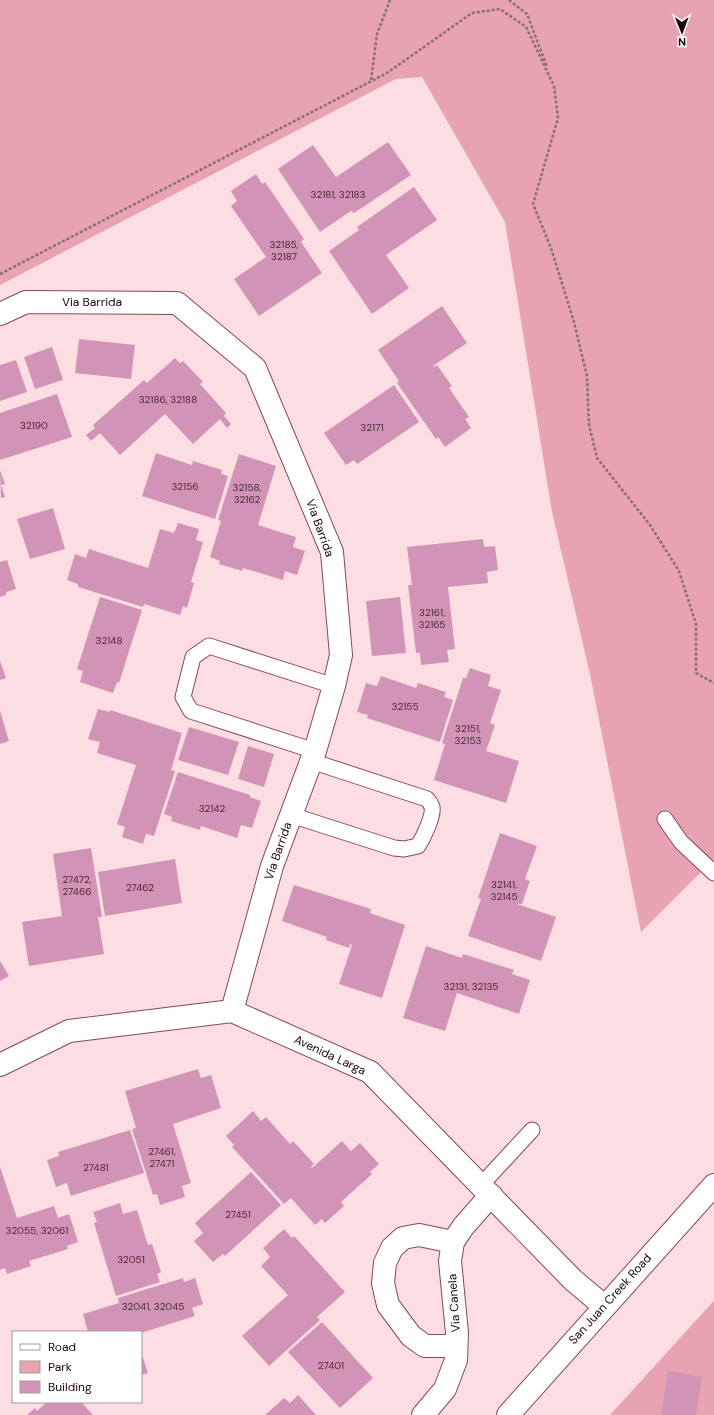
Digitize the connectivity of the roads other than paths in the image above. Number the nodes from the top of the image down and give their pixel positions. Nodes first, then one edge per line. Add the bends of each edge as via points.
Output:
1 (0, 314) edge
2 (334, 686) junction
3 (313, 756) junction
4 (291, 815) junction
5 (665, 819) dead end
6 (714, 874) edge
7 (232, 1011) junction
8 (0, 1065) edge
9 (532, 1130) dead end
10 (714, 1185) edge
11 (486, 1190) junction
12 (453, 1242) junction
13 (604, 1306) junction
14 (456, 1346) junction
15 (423, 1415) edge
16 (508, 1415) edge

1 - 2 street, Via Barrida via 26,302 177,303 255,368 332,552 341,655
2 - 3 street, Via Barrida
2 - 3 lane via 209,646 193,657 183,697 191,711
3 - 4 street, Via Barrida
3 - 4 lane via 427,799 432,806 432,813 423,838 418,846 394,848
4 - 7 street, Via Barrida via 272,866
5 - 6 lane via 681,842
7 - 8 street via 68,1031
7 - 11 street, Avenida Larga via 370,1072
9 - 11 lane
10 - 13 street, San Juan Creek Road
11 - 12 street, Via Canela
11 - 13 street, Avenida Larga via 573,1280
12 - 14 street, Via Canela via 450,1261
12 - 14 street via 419,1235 403,1238 392,1248 385,1263 382,1283 388,1305 412,1336 425,1346
13 - 16 street, San Juan Creek Road
14 - 15 street, Via Canela via 456,1360 445,1389

